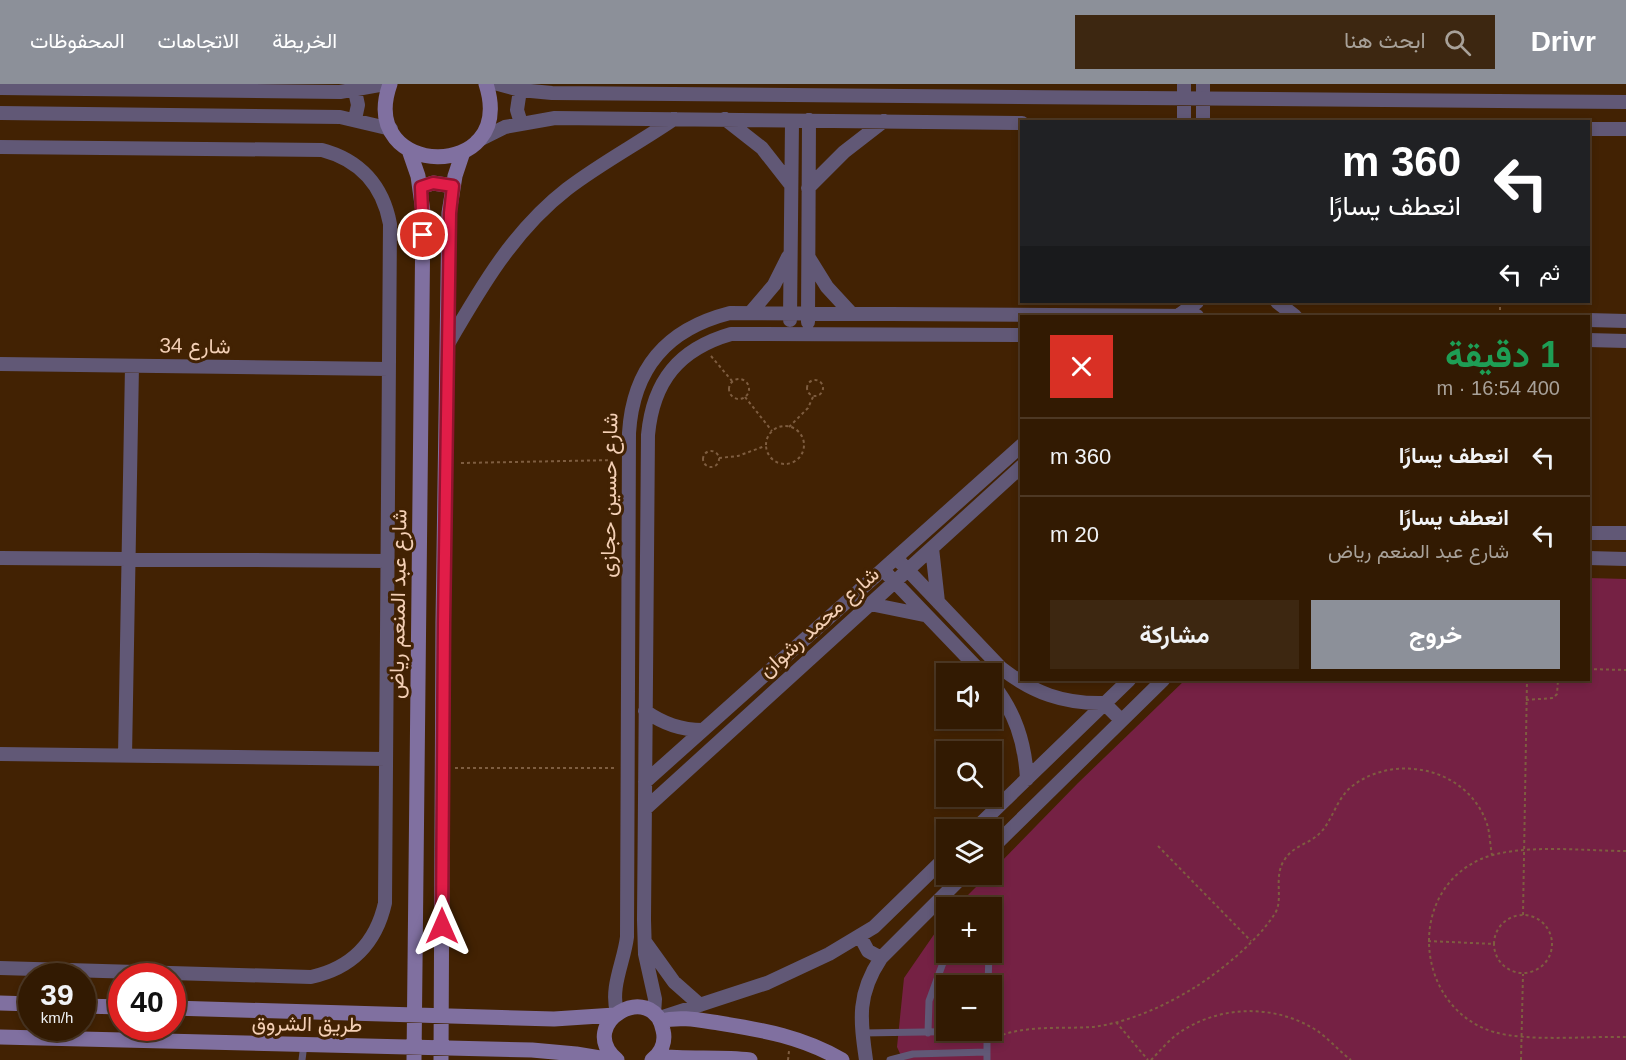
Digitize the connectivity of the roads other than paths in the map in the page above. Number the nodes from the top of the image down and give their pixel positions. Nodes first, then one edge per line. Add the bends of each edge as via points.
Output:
1 (385, 84) edge
2 (390, 84) edge
3 (486, 84) edge
4 (498, 84) edge
5 (0, 88) edge
6 (520, 90) junction
7 (355, 91) junction
8 (1184, 91) edge
9 (1203, 91) edge
10 (1626, 102) edge
11 (0, 113) edge
12 (355, 119) junction
13 (675, 119) junction
14 (725, 119) junction
15 (809, 120) junction
16 (1184, 120) edge
17 (1203, 120) edge
18 (792, 121) junction
19 (884, 121) junction
20 (521, 123) junction
21 (1020, 123) edge
22 (391, 129) junction
23 (1590, 129) edge
24 (1626, 129) edge
25 (477, 141) junction
26 (0, 147) edge
27 (409, 150) junction
28 (463, 152) junction
29 (791, 185) junction
30 (453, 186) junction
31 (421, 187) junction
32 (808, 188) junction
33 (790, 253) junction
34 (808, 257) junction
35 (1196, 303) edge
36 (1278, 303) edge
37 (751, 312) junction
38 (790, 312) junction
39 (808, 313) junction
40 (851, 313) junction
41 (1068, 315) edge
42 (1178, 315) edge
43 (1294, 315) edge
44 (1590, 320) edge
45 (1626, 321) edge
46 (790, 333) junction
47 (808, 333) junction
48 (1020, 335) edge
49 (1590, 340) edge
50 (1626, 341) edge
51 (448, 344) junction
52 (0, 364) edge
53 (132, 366) junction
54 (389, 369) junction
55 (1020, 447) edge
56 (1020, 468) edge
57 (1590, 533) edge
58 (1626, 533) edge
59 (932, 548) junction
60 (0, 558) edge
61 (896, 558) junction
62 (1590, 558) edge
63 (129, 559) junction
64 (1626, 559) edge
65 (387, 561) junction
66 (882, 570) junction
67 (908, 570) junction
68 (894, 582) junction
69 (938, 602) junction
70 (870, 604) junction
71 (926, 615) junction
72 (419, 624) junction
73 (444, 624) junction
74 (972, 663) edge
75 (1128, 681) edge
76 (1162, 681) edge
77 (1002, 696) edge
78 (1104, 703) junction
79 (645, 711) junction
80 (1121, 720) junction
81 (703, 730) junction
82 (0, 754) edge
83 (125, 756) junction
84 (386, 759) junction
85 (1027, 779) junction
86 (645, 787) junction
87 (627, 791) junction
88 (645, 809) junction
89 (986, 819) edge
90 (1002, 838) edge
91 (936, 867) edge
92 (954, 885) edge
93 (860, 936) junction
94 (644, 940) junction
95 (880, 958) junction
96 (943, 963) edge
97 (0, 968) edge
98 (0, 1004) edge
99 (18, 1004) edge
100 (700, 1005) junction
101 (186, 1008) edge
102 (616, 1013) junction
103 (416, 1015) junction
104 (442, 1016) junction
105 (657, 1018) junction
106 (862, 1033) junction
107 (928, 1033) junction
108 (936, 1033) edge
109 (0, 1037) edge
110 (303, 1052) edge
111 (414, 1054) edge
112 (441, 1054) edge
113 (505, 1055) edge
114 (987, 1056) edge
115 (936, 1057) edge
116 (655, 1058) edge
117 (612, 1060) edge
118 (617, 1060) edge
119 (750, 1060) edge
120 (842, 1060) edge
121 (866, 1060) edge
122 (890, 1060) edge

1 - 7 street
2 - 22 street via 385,106
3 - 25 street via 490,95 489,120
4 - 6 street
5 - 7 street
6 - 8 street
6 - 20 street via 517,110
7 - 12 street
8 - 9 street
8 - 16 street
9 - 10 street
9 - 17 street
11 - 12 street
12 - 22 street
13 - 14 street
13 - 20 street via 555,118
13 - 51 street via 567,189 528,225 488,274
14 - 18 street
14 - 29 street via 762,148
15 - 18 street
15 - 19 street
15 - 32 street
18 - 29 street
19 - 21 street
19 - 32 street via 844,152
20 - 25 street
22 - 27 street
23 - 24 street
25 - 28 street
26 - 54 street via 309,148 347,159 376,187 389,218
27 - 28 street via 430,158
27 - 31 street, شارع عبد المنعم رياض
28 - 30 street
29 - 33 street
30 - 31 street via 433,183
30 - 51 street
31 - 72 street, شارع عبد المنعم رياض
32 - 34 street
33 - 37 street via 774,285
33 - 38 street
34 - 39 street
34 - 40 street via 827,287
35 - 42 street
36 - 43 street
37 - 38 street, شارع حسين حجازى
37 - 87 street, شارع حسين حجازى via 730,313 699,323 672,339 645,372 630,412
38 - 39 street, شارع حسين حجازى
38 - 46 street
39 - 40 street, شارع حسين حجازى
39 - 47 street
40 - 41 street, شارع حسين حجازى
44 - 45 street
46 - 47 street, شارع حسين حجازى
46 - 79 street, شارع حسين حجازى via 731,334 702,345 678,362 656,395 650,415
47 - 48 street, شارع حسين حجازى
49 - 50 street
51 - 73 street
52 - 53 street, شارع 34
53 - 54 street, شارع 34
53 - 63 street
54 - 65 street
55 - 61 street, شارع محمد رشوان
56 - 59 street, شارع محمد رشوان
57 - 58 street
59 - 67 street, شارع محمد رشوان
59 - 69 street
60 - 63 street
61 - 66 street, شارع محمد رشوان
61 - 67 street
62 - 64 street
63 - 65 street
63 - 83 street
65 - 84 street
66 - 68 street
66 - 81 street, شارع محمد رشوان
67 - 68 street, شارع محمد رشوان
67 - 69 street
68 - 70 street, شارع محمد رشوان
68 - 71 street
69 - 78 street via 1019,682 1060,700
70 - 71 street
70 - 88 street, شارع محمد رشوان
71 - 74 street
72 - 73 street
72 - 103 street, شارع عبد المنعم رياض
73 - 104 street
75 - 78 street
76 - 80 street
77 - 85 street via 1018,726
78 - 80 street
78 - 85 street
79 - 81 street via 673,726
79 - 86 street, شارع حسين حجازى
80 - 90 street
81 - 86 street, شارع محمد رشوان
82 - 83 street
83 - 84 street
84 - 97 street via 385,903 375,933 355,958 342,967 303,977
85 - 89 street
86 - 87 street
86 - 88 street, شارع حسين حجازى
87 - 102 street, شارع حسين حجازى via 627,937 614,991
88 - 94 street, شارع حسين حجازى
91 - 93 street
92 - 95 street
93 - 95 street via 868,951
93 - 100 street via 767,983
94 - 100 street via 663,969
94 - 105 street, شارع حسين حجازى
95 - 106 street via 861,1001
96 - 107 lane via 932,992
98 - 99 street
100 - 105 street
101 - 103 street, طريق الشروق
102 - 104 street, طريق الشروق via 555,1019
102 - 105 street, طريق الشروق via 636,1007
102 - 118 street via 605,1039
103 - 104 street, طريق الشروق
103 - 111 street, شارع عبد المنعم رياض
104 - 112 street
105 - 116 street via 664,1039
105 - 120 street via 779,1033 813,1044
106 - 107 lane
106 - 121 street
107 - 108 lane
109 - 110 street, طريق الشروق
110 - 111 street, طريق الشروق
111 - 112 street, طريق الشروق
112 - 113 street, طريق الشروق
113 - 117 street, طريق الشروق via 576,1054
114 - 115 lane
115 - 122 lane via 901,1056
116 - 119 street

